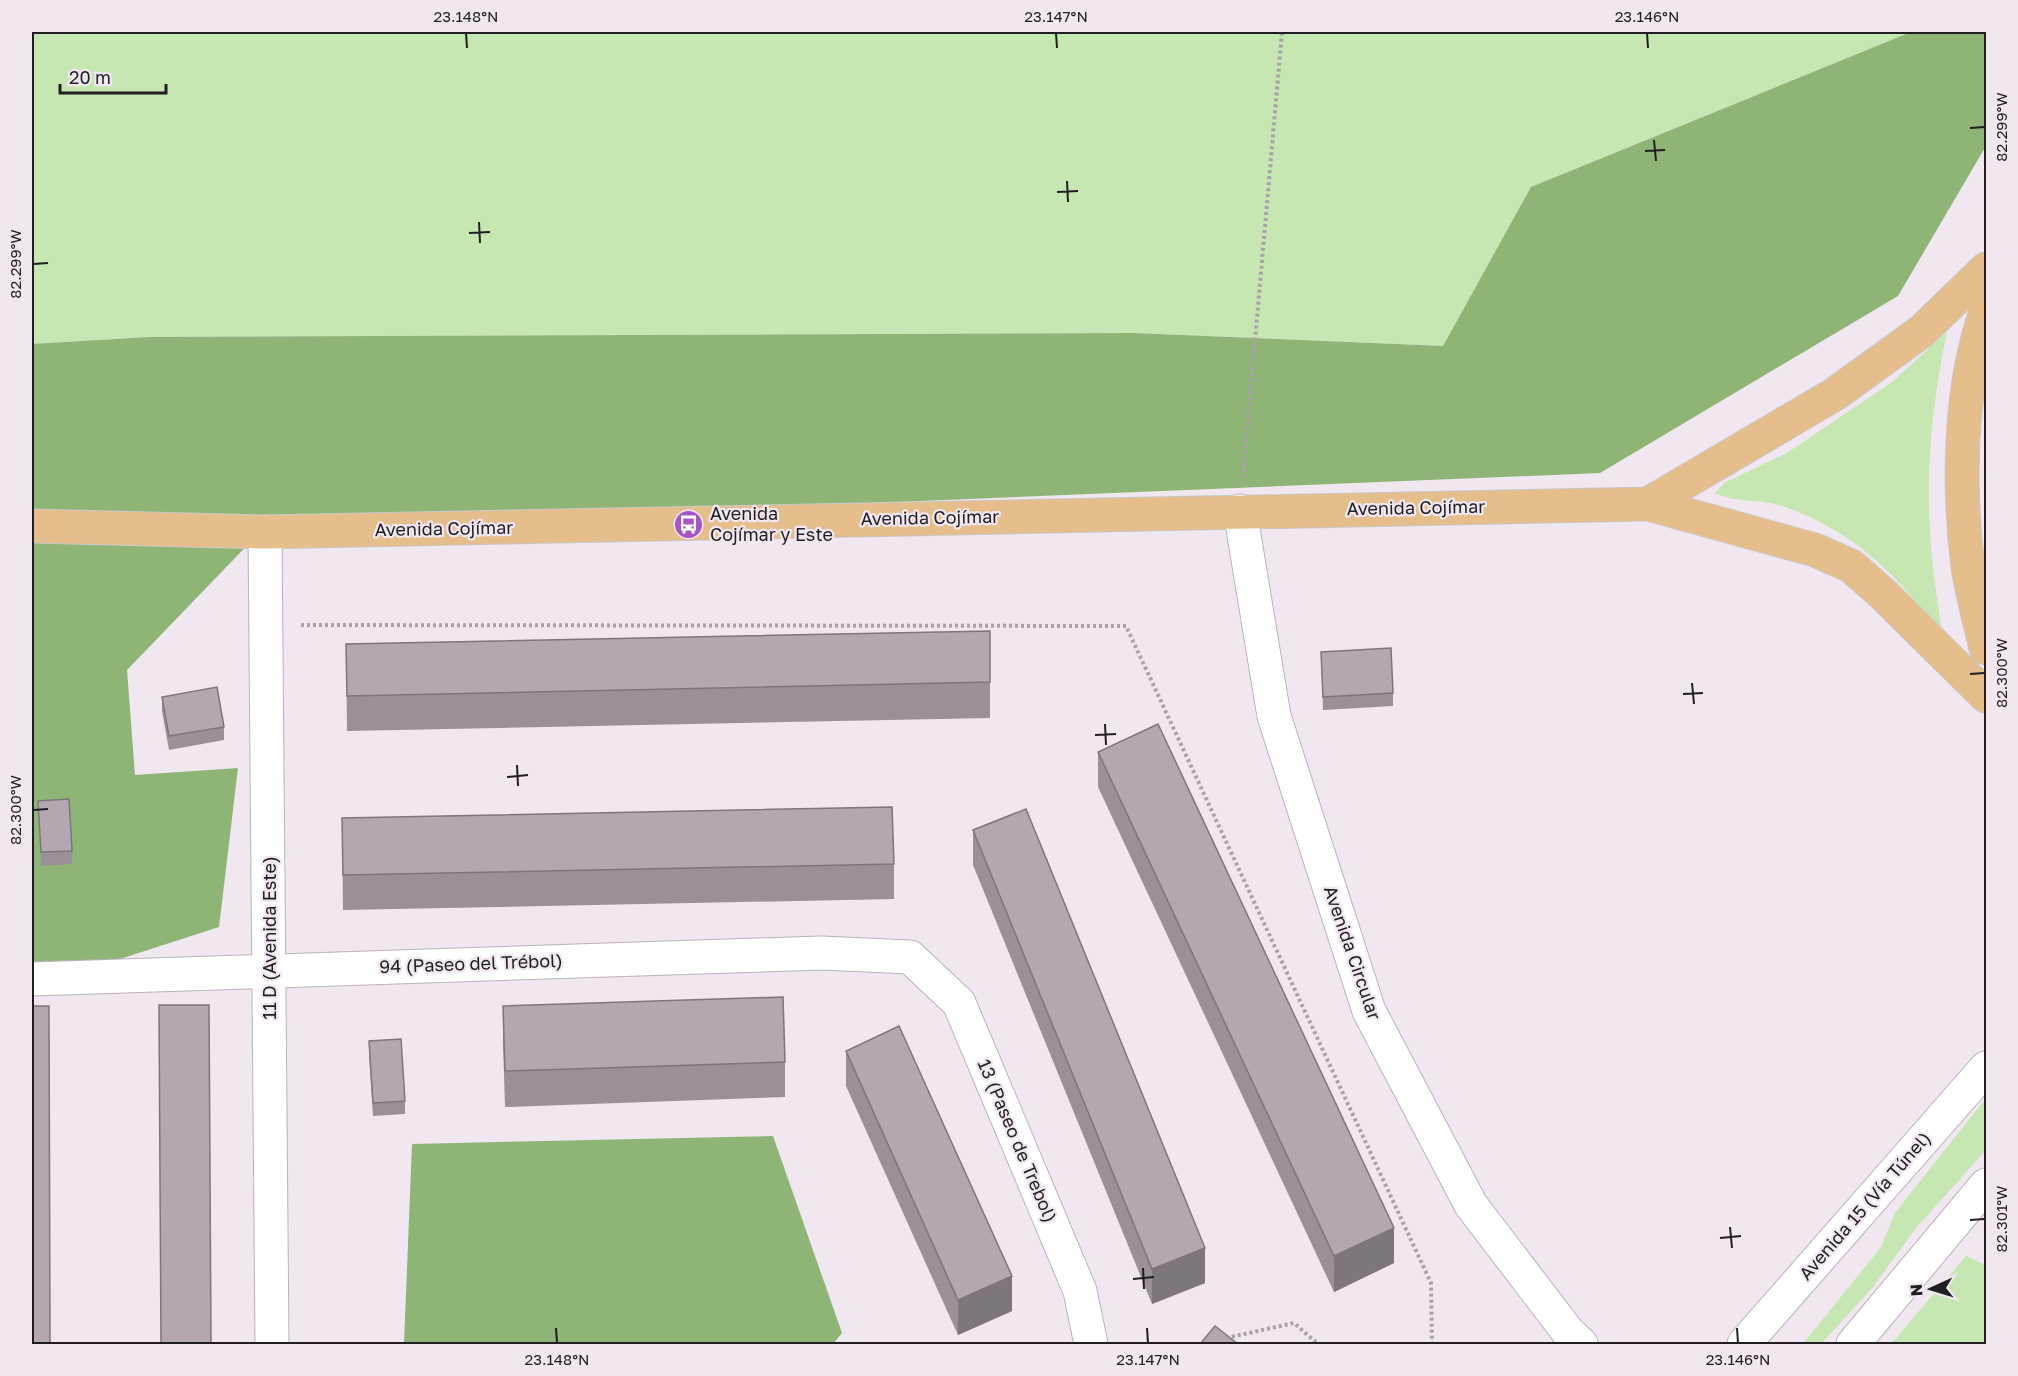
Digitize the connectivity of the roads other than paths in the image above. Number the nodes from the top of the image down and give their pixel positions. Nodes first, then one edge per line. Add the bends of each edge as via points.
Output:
1 (1986, 269) edge
2 (1986, 312) edge
3 (1648, 504) junction
4 (1240, 511) junction
5 (32, 526) edge
6 (265, 532) junction
7 (1986, 648) edge
8 (1986, 696) edge
9 (910, 957) joint
10 (270, 971) junction
11 (32, 979) edge
12 (1986, 1068) edge
13 (1986, 1185) edge
14 (272, 1344) edge
15 (1091, 1344) edge
16 (1581, 1344) edge
17 (1744, 1344) edge
18 (1853, 1344) edge

1 - 3 main road via 1922,332 1835,394
2 - 7 main road via 1966,403 1961,486 1968,568
3 - 4 main road, Avenida Cojímar
3 - 8 main road via 1815,550 1851,566
4 - 6 main road, Avenida Cojímar
4 - 16 street, Avenida Circular via 1274,716 1369,1011 1471,1205
5 - 6 main road, Avenida Cojímar
6 - 10 street, 11 D (Avenida Este)
9 - 10 street, 94 (Paseo del Trébol) via 821,953
9 - 15 street, 13 (Paseo de Trebol) via 959,1003 1080,1291
10 - 11 street, 94 (Paseo del Trébol)
10 - 14 street, 11 D (Avenida Este)
12 - 17 street, Avenida 15 (Vía Túnel)
13 - 18 street

